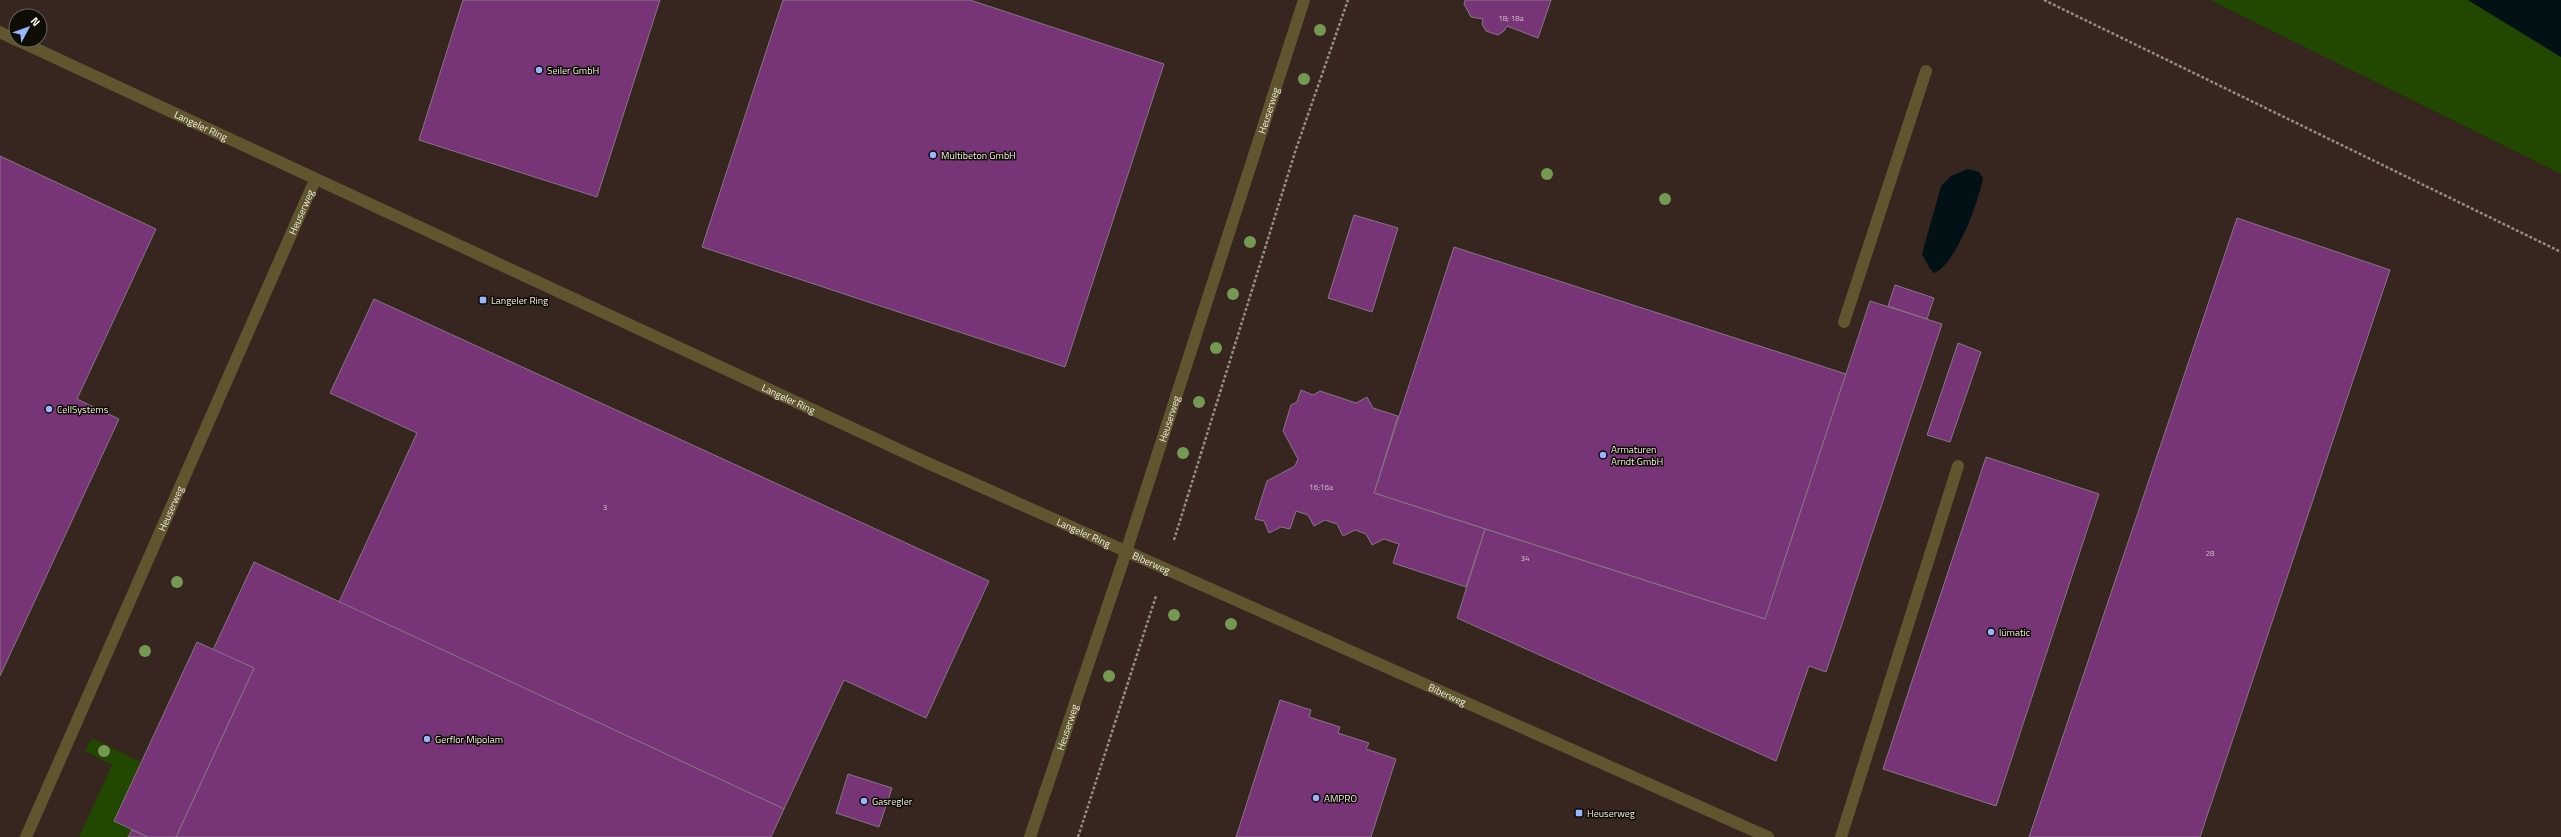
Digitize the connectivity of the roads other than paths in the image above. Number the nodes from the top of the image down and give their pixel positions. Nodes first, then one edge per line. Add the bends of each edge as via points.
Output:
1 (1304, 0) edge
2 (33, 48) edge
3 (1926, 71) dead end
4 (315, 180) junction
5 (1844, 322) dead end
6 (1958, 466) dead end
7 (1126, 552) junction
8 (26, 837) edge
9 (1030, 837) edge
10 (1768, 837) edge
11 (1841, 837) edge

1 - 7 street, Heuserweg
2 - 4 street, Langeler Ring
3 - 5 street
4 - 7 street, Langeler Ring
4 - 8 street, Heuserweg
6 - 11 street
7 - 9 street, Heuserweg
7 - 10 street, Biberweg

